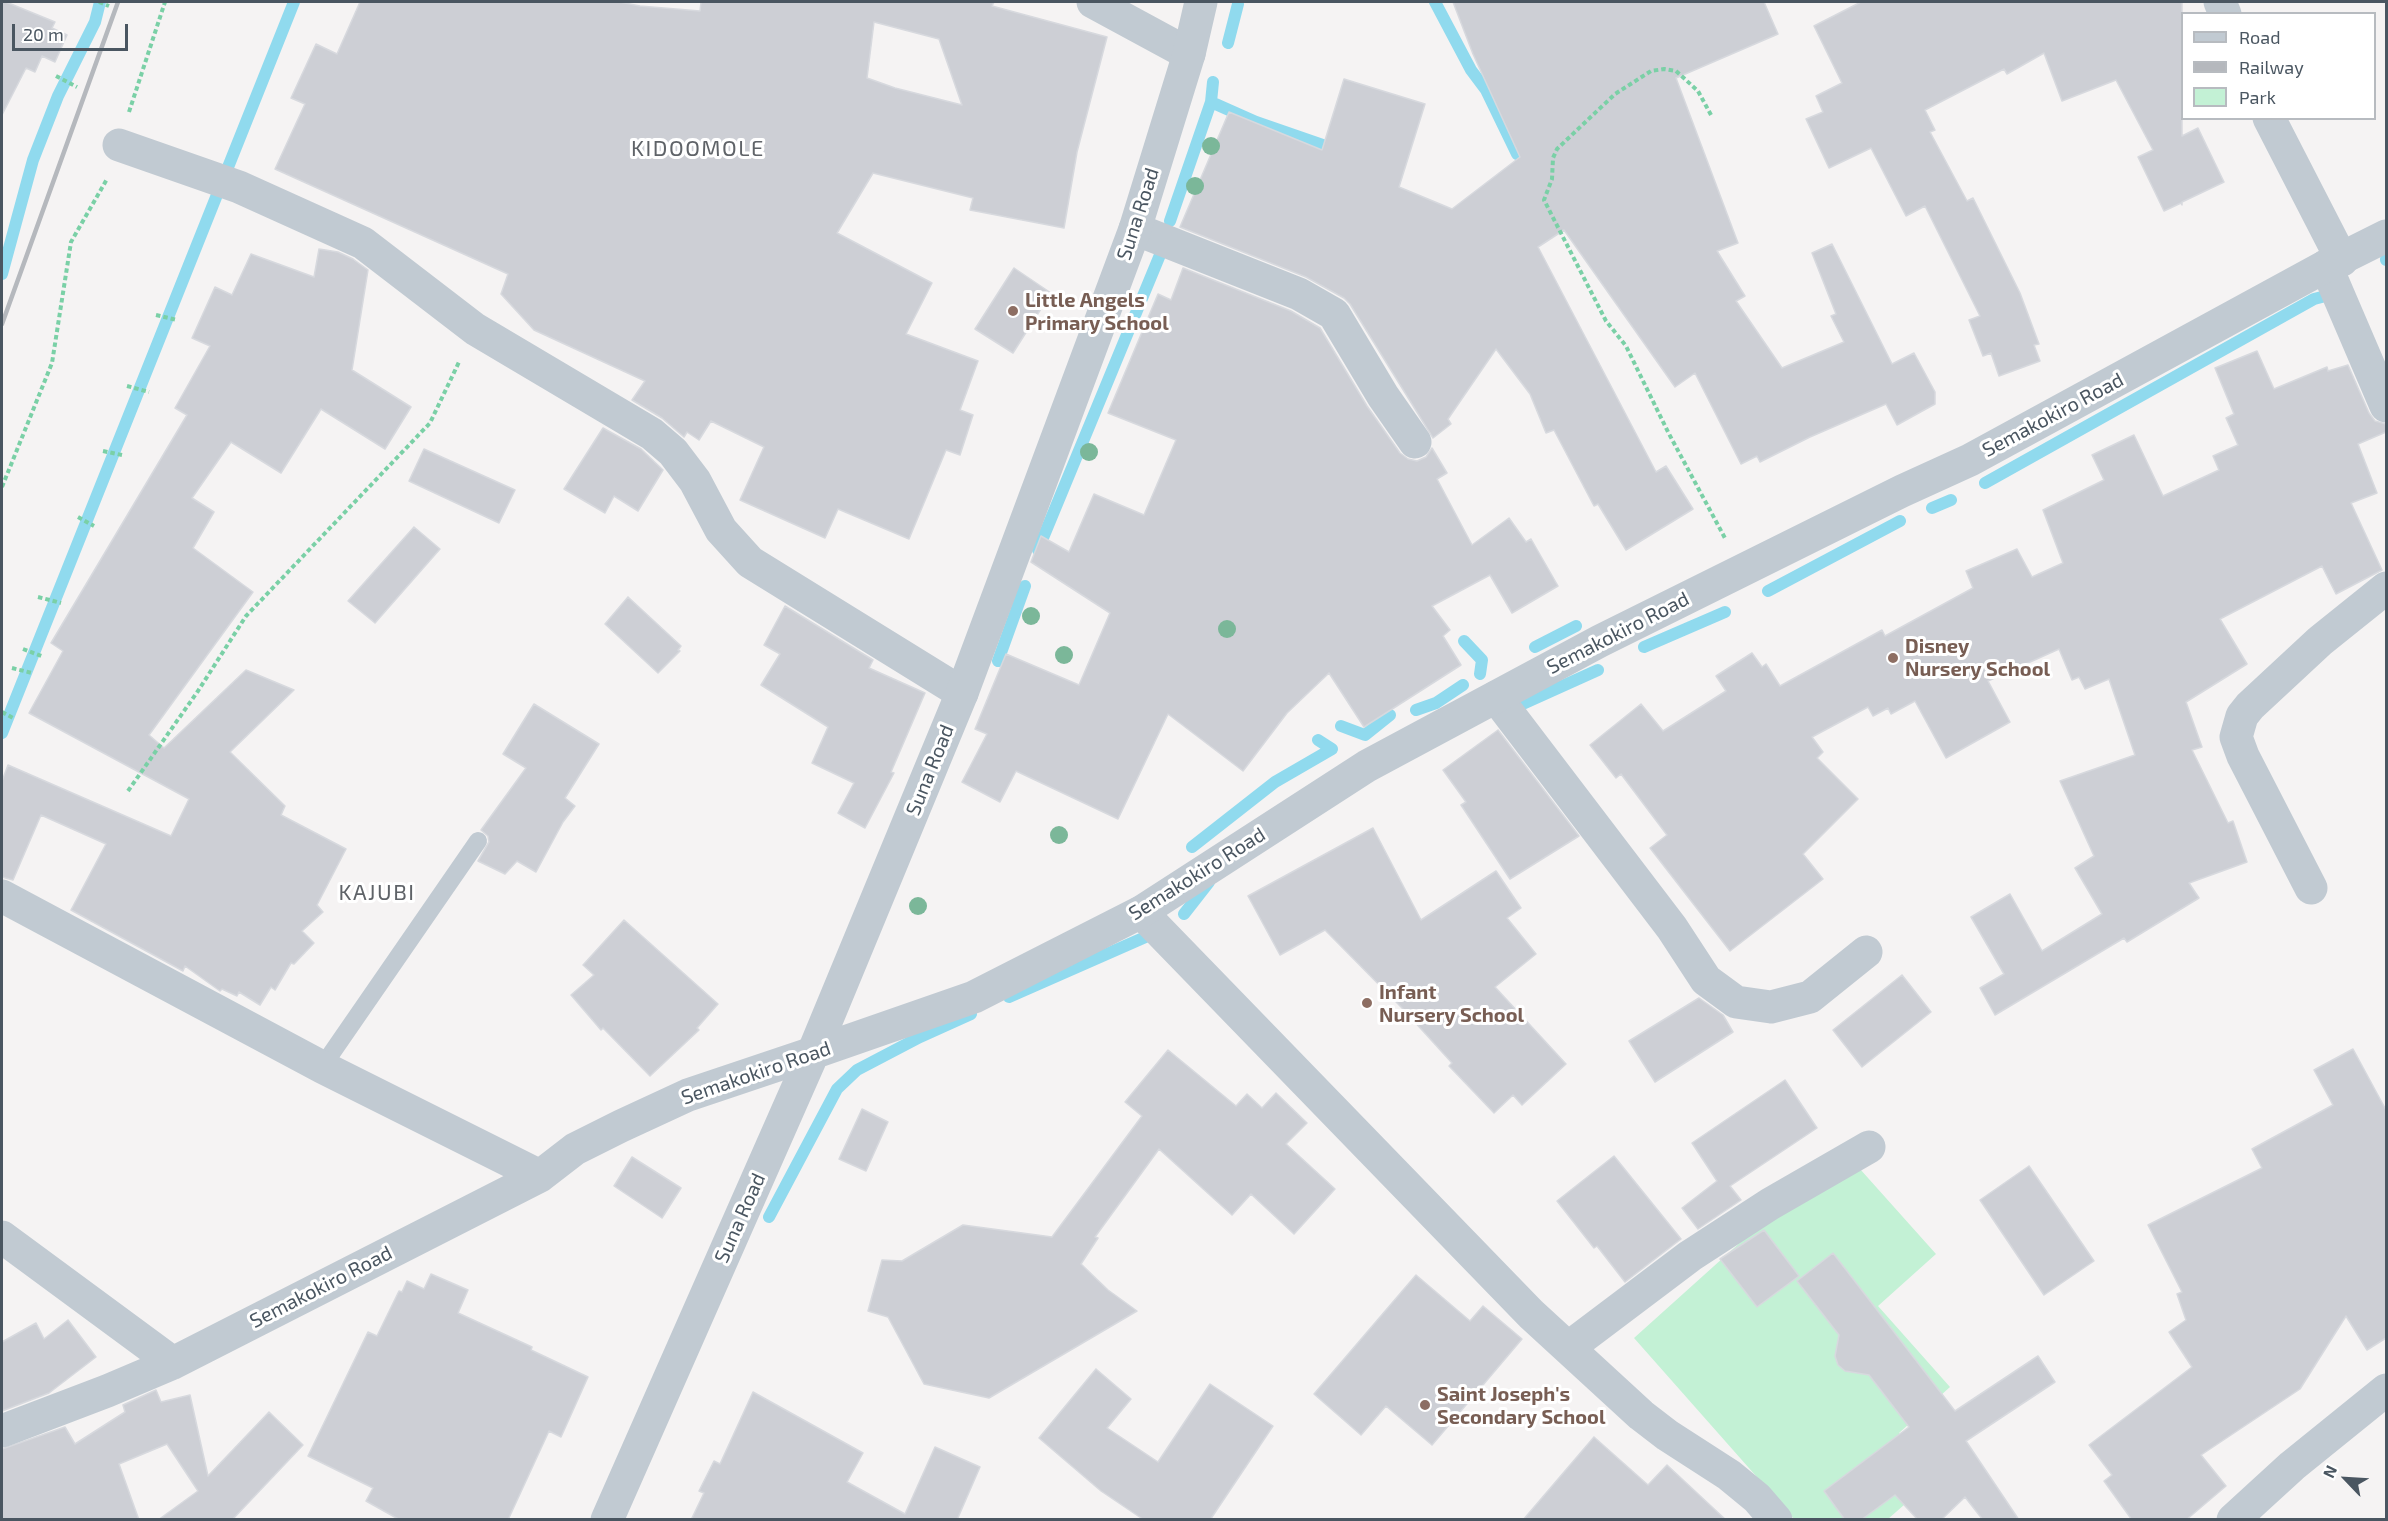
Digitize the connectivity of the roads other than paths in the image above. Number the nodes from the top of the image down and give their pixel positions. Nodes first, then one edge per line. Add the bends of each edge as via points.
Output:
1 (1093, 2) edge
2 (1202, 2) edge
3 (1190, 54) junction
4 (2270, 120) edge
5 (119, 146) road end
6 (1135, 229) junction
7 (2386, 236) edge
8 (2334, 263) junction
9 (2386, 406) edge
10 (1415, 442) dead end
11 (2386, 588) edge
12 (962, 693) junction
13 (1496, 697) junction
14 (478, 841) dead end
15 (2311, 888) dead end
16 (2, 896) edge
17 (1140, 912) junction
18 (1866, 952) dead end
19 (813, 1053) junction
20 (322, 1067) junction
21 (1869, 1147) dead end
22 (540, 1176) junction
23 (2, 1237) edge
24 (1568, 1348) junction
25 (172, 1363) junction
26 (2386, 1390) edge
27 (2, 1431) edge
28 (607, 1520) edge
29 (1776, 1520) edge
30 (2233, 1520) edge

1 - 3 street
2 - 3 street, Suna Road
3 - 6 street, Suna Road
4 - 8 street
5 - 12 street via 239,187 363,243 475,329 652,434 673,452 695,480 721,530 750,562
6 - 10 street via 1299,294 1334,314
6 - 12 street, Suna Road
7 - 8 street, Semakokiro Road
8 - 9 street
8 - 13 street, Semakokiro Road via 1970,460 1741,570
11 - 15 street via 2320,641 2250,706 2242,716 2236,737 2242,756
12 - 19 street, Suna Road
13 - 17 street, Semakokiro Road via 1367,766
13 - 18 street via 1672,928 1706,980 1736,1002 1771,1007 1810,996
14 - 20 lane
16 - 20 street
17 - 19 street, Semakokiro Road via 974,997
17 - 24 street
19 - 22 street, Semakokiro Road via 688,1095 575,1149
19 - 28 street, Suna Road
20 - 22 street
21 - 24 street via 1690,1256
22 - 25 street, Semakokiro Road
23 - 25 street
24 - 29 street via 1641,1415 1729,1475
25 - 27 street, Semakokiro Road
26 - 30 street

